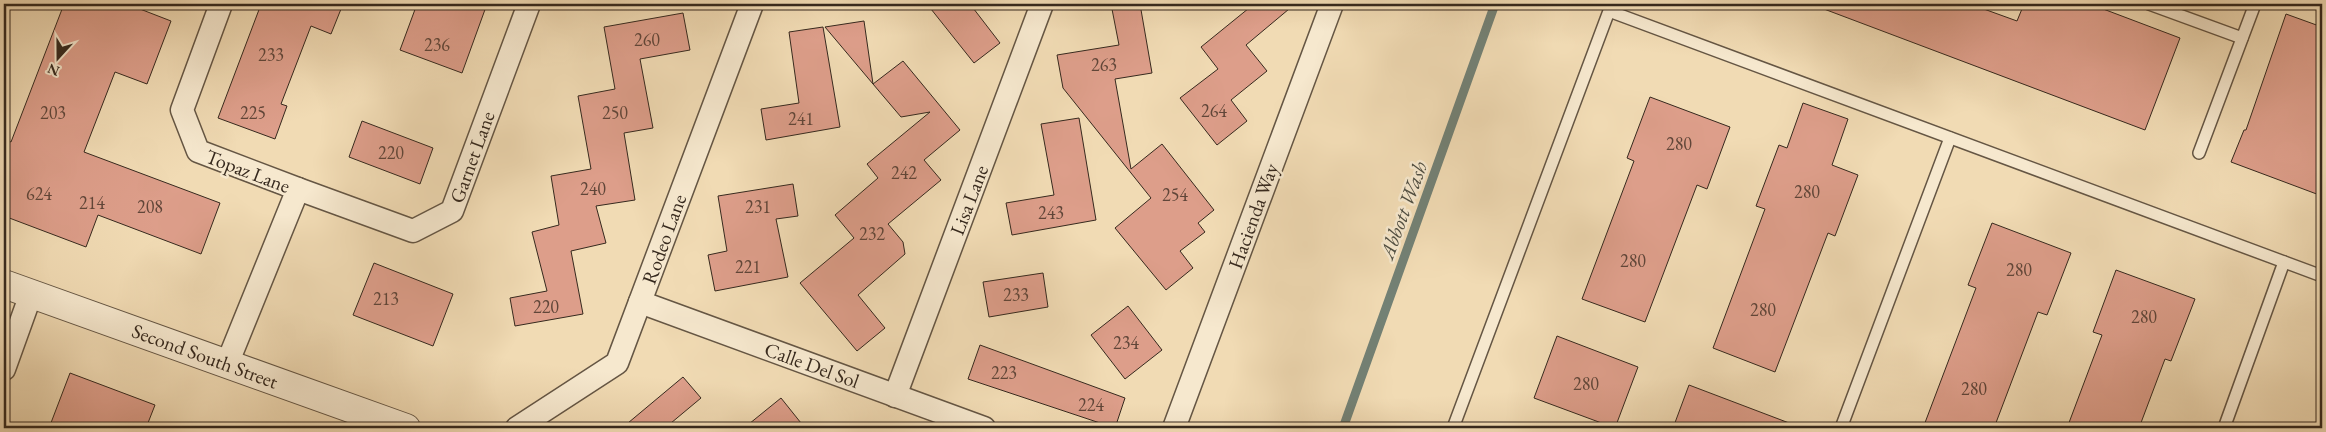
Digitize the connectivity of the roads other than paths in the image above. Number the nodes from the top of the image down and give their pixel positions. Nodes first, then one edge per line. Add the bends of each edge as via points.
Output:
1 (221, 4) edge
2 (530, 4) edge
3 (752, 4) edge
4 (1042, 4) edge
5 (1332, 4) edge
6 (2149, 4) edge
7 (2255, 4) edge
8 (2242, 38) junction
9 (1950, 138) junction
10 (2199, 154) dead end
11 (298, 189) junction
12 (2284, 262) junction
13 (2322, 276) edge
14 (4, 284) edge
15 (31, 294) junction
16 (640, 302) junction
17 (227, 364) junction
18 (4, 369) edge
19 (895, 396) junction
20 (406, 428) edge
21 (518, 428) edge
22 (984, 428) edge
23 (1174, 428) edge
24 (1454, 428) edge
25 (1841, 428) edge
26 (2224, 428) edge

1 - 11 street, Topaz Lane via 182,110 198,151
2 - 11 street, Garnet Lane via 452,212 412,231
3 - 16 street, Rodeo Lane
4 - 19 street, Lisa Lane
5 - 23 street, Hacienda Way
6 - 8 lane
7 - 8 lane
8 - 10 lane
9 - 12 lane
9 - 24 lane via 1609,11
9 - 25 lane
11 - 17 street, Topaz Lane
12 - 13 lane
12 - 26 lane
14 - 15 street, Second South Street
15 - 17 street, Second South Street
15 - 18 street
16 - 19 street, Calle Del Sol
16 - 21 street, Rodeo Lane via 617,363
17 - 20 street, Second South Street
19 - 22 street, Calle Del Sol

